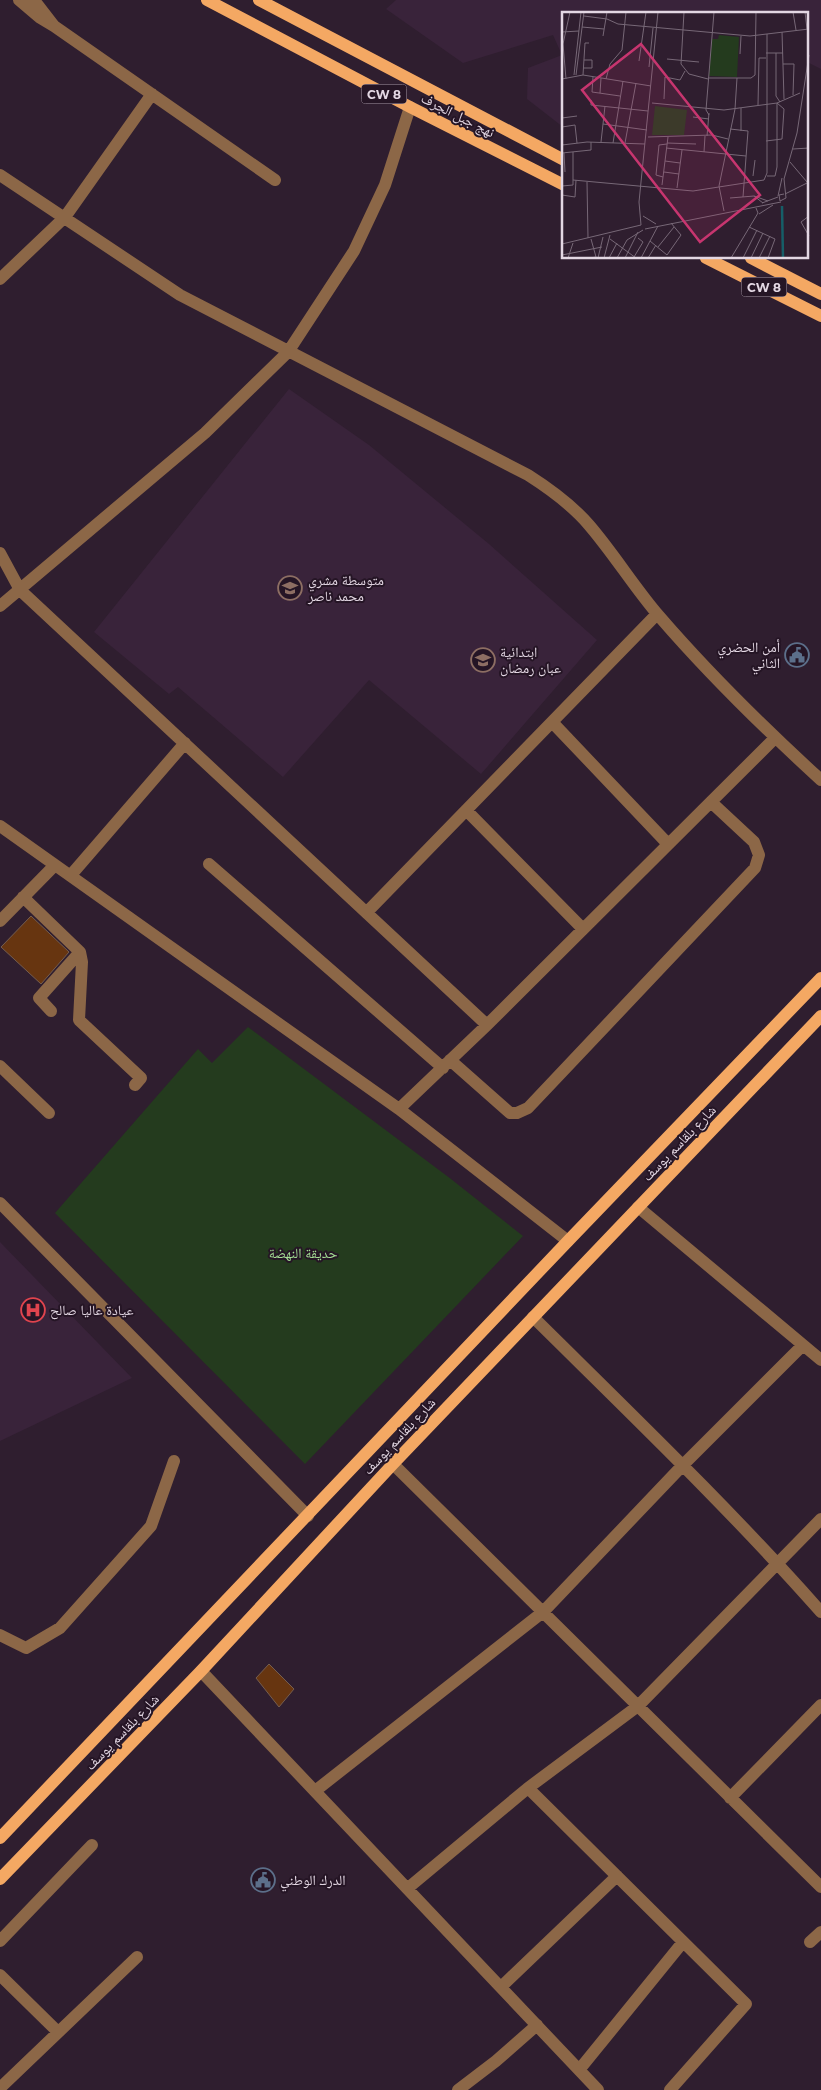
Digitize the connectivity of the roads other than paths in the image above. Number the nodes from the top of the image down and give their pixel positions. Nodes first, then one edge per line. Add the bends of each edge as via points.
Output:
1 (19, 0) edge
2 (34, 0) edge
3 (207, 0) edge
4 (259, 0) edge
5 (54, 26) junction
6 (152, 94) junction
7 (410, 107) junction
8 (562, 159) edge
9 (0, 175) edge
10 (275, 180) dead end
11 (562, 184) edge
12 (65, 218) junction
13 (708, 259) edge
14 (753, 259) edge
15 (0, 279) edge
16 (821, 294) edge
17 (821, 316) edge
18 (288, 352) junction
19 (0, 553) edge
20 (20, 590) junction
21 (0, 606) edge
22 (657, 614) junction
23 (552, 722) junction
24 (775, 738) junction
25 (185, 743) junction
26 (821, 780) edge
27 (711, 802) junction
28 (466, 810) junction
29 (0, 826) edge
30 (668, 844) junction
31 (209, 864) dead end
32 (55, 865) junction
33 (70, 875) junction
34 (23, 897) junction
35 (367, 912) junction
36 (0, 921) edge
37 (583, 929) junction
38 (80, 952) junction
39 (821, 978) edge
40 (51, 1011) dead end
41 (821, 1016) edge
42 (487, 1025) junction
43 (447, 1064) junction
44 (0, 1066) edge
45 (135, 1085) dead end
46 (399, 1110) junction
47 (49, 1113) dead end
48 (0, 1203) edge
49 (638, 1207) junction
50 (568, 1241) junction
51 (533, 1317) junction
52 (803, 1345) junction
53 (821, 1360) edge
54 (174, 1461) dead end
55 (393, 1464) junction
56 (683, 1465) junction
57 (308, 1516) junction
58 (821, 1519) edge
59 (778, 1563) junction
60 (543, 1612) junction
61 (821, 1612) edge
62 (0, 1634) edge
63 (201, 1671) junction
64 (638, 1706) junction
65 (821, 1706) edge
66 (528, 1788) junction
67 (315, 1791) junction
68 (730, 1798) junction
69 (0, 1838) edge
70 (92, 1845) dead end
71 (617, 1876) junction
72 (0, 1879) edge
73 (821, 1887) edge
74 (408, 1888) junction
75 (821, 1932) edge
76 (0, 1941) edge
77 (683, 1942) junction
78 (810, 1942) dead end
79 (136, 1957) dead end
80 (0, 1975) edge
81 (501, 1987) junction
82 (537, 2025) junction
83 (58, 2032) junction
84 (579, 2070) junction
85 (0, 2088) edge
86 (458, 2090) edge
87 (598, 2090) edge
88 (670, 2090) edge

1 - 5 street
2 - 5 street
3 - 7 main road, نهج جبل الجرف / CW 8
4 - 8 main road, نهج جبل الجرف / CW 8
5 - 6 street
6 - 10 street
6 - 12 street
7 - 11 main road, نهج جبل الجرف / CW 8
7 - 18 street via 385,185 354,251
9 - 12 street
12 - 15 street
12 - 18 street via 180,295
13 - 17 main road, CW 8
14 - 16 main road, CW 8
18 - 20 street via 205,432
18 - 22 street via 546,487 590,526
19 - 20 street
20 - 21 street
20 - 25 street
22 - 23 street
22 - 24 street via 699,662
23 - 28 street
23 - 30 street
24 - 26 street
24 - 27 street
25 - 33 street
25 - 35 street
27 - 30 street
27 - 43 street via 754,842 760,855 755,868 528,1108 510,1113
28 - 35 street
28 - 37 street
29 - 32 street
30 - 37 street
31 - 43 street
32 - 33 street
32 - 34 street
33 - 46 street
34 - 36 street
34 - 38 street
35 - 42 street
37 - 42 street
38 - 40 street via 39,998
38 - 45 street via 79,1020 141,1078
39 - 50 main road, شارع بلقاسم يوسف
41 - 49 main road, شارع بلقاسم يوسف
42 - 43 street
43 - 46 street
44 - 47 street
46 - 50 street
48 - 57 street
49 - 51 main road, شارع بلقاسم يوسف
49 - 52 street
50 - 57 main road, شارع بلقاسم يوسف
51 - 55 main road, شارع بلقاسم يوسف
51 - 56 street
52 - 53 street
52 - 56 street
54 - 62 street via 151,1526 60,1628 26,1648
55 - 60 street
55 - 63 main road, شارع بلقاسم يوسف
56 - 59 street
56 - 60 street
57 - 69 main road, شارع بلقاسم يوسف
58 - 59 street
59 - 61 street
59 - 64 street
60 - 64 street
60 - 67 street
63 - 67 street
63 - 72 main road, شارع بلقاسم يوسف
64 - 66 street
64 - 68 street
65 - 68 street
66 - 71 street
66 - 74 street
67 - 74 street
68 - 73 street
70 - 76 street
71 - 77 street
71 - 81 street
74 - 81 street
75 - 78 street
77 - 84 street
77 - 88 street via 746,2004
79 - 83 street
80 - 83 street
81 - 82 street
82 - 84 street
82 - 86 street
83 - 85 street
84 - 87 street

